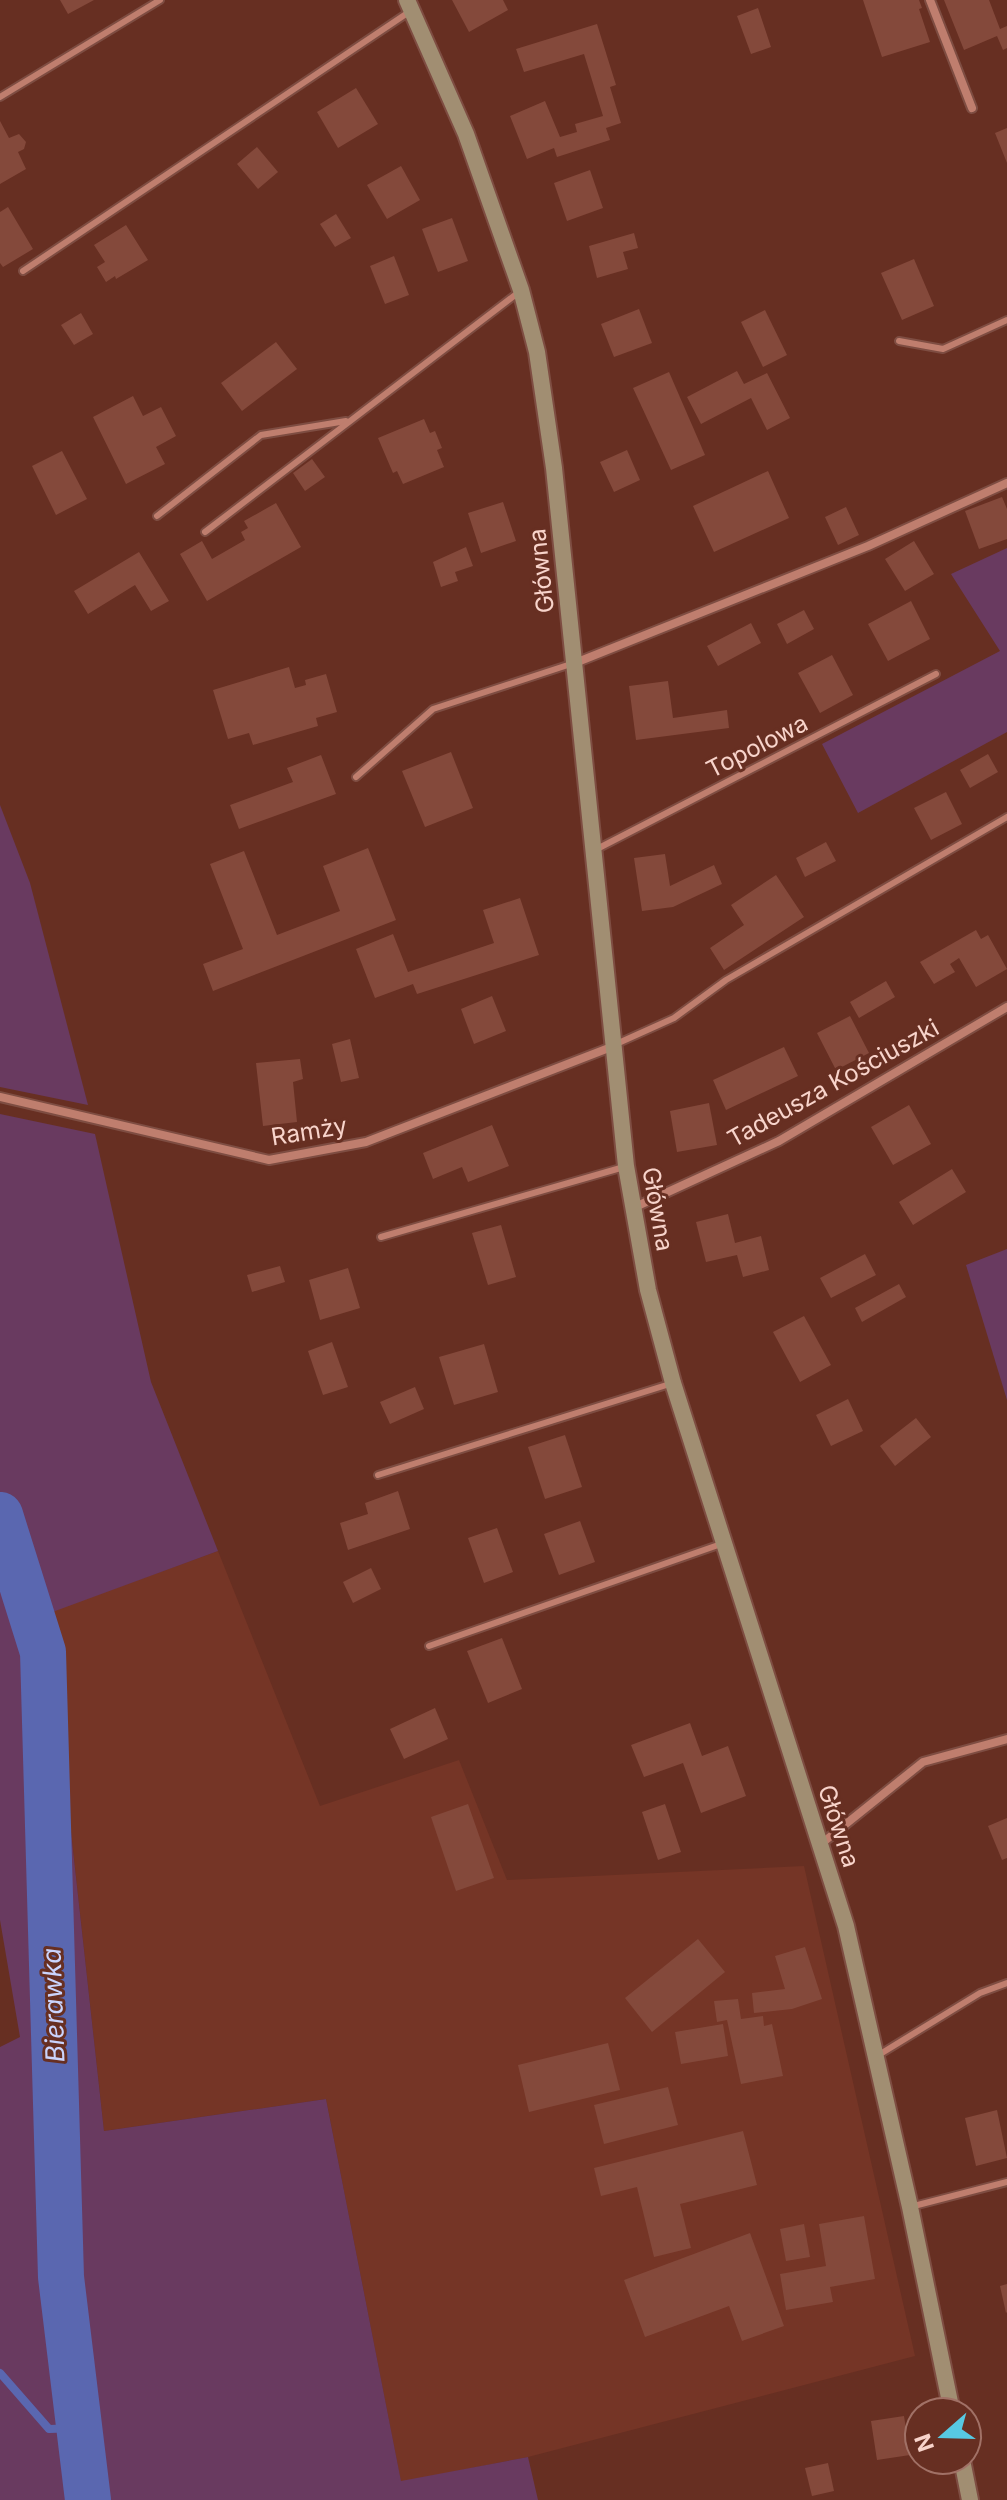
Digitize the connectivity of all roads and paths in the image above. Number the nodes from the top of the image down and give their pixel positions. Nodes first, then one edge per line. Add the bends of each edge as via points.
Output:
1 (160, 0) edge
2 (930, 0) edge
3 (409, 5) edge
4 (0, 97) edge
5 (972, 108) dead end
6 (23, 271) dead end
7 (521, 290) junction
8 (1007, 320) edge
9 (899, 341) dead end
10 (350, 421) junction
11 (1007, 483) edge
12 (157, 516) dead end
13 (205, 532) dead end
14 (575, 663) junction
15 (936, 674) dead end
16 (356, 777) dead end
17 (1007, 817) edge
18 (595, 850) junction
19 (1007, 1007) edge
20 (614, 1045) junction
21 (0, 1097) edge
22 (626, 1166) junction
23 (632, 1208) junction
24 (381, 1237) dead end
25 (673, 1383) junction
26 (378, 1475) dead end
27 (724, 1543) junction
28 (429, 1646) dead end
29 (1007, 1739) edge
30 (820, 1845) junction
31 (1007, 1983) edge
32 (877, 2056) junction
33 (1007, 2182) edge
34 (910, 2207) junction
35 (949, 2396) edge
36 (965, 2476) edge
37 (970, 2500) edge

1 - 4 lane
2 - 5 street
3 - 6 lane
3 - 7 main road, Główna via 466,134
7 - 10 lane
7 - 14 main road, Główna via 537,352 554,468
8 - 9 lane via 943,349
10 - 12 lane via 261,435
10 - 13 lane
11 - 14 street via 868,546
14 - 16 lane via 433,709
14 - 18 main road, Główna
15 - 18 lane, Topolowa
17 - 20 lane via 726,980 674,1018
18 - 20 main road, Główna
19 - 23 street, Tadeusza Kościuszki via 779,1141
20 - 21 street, Ramży via 366,1142 269,1160
20 - 22 main road, Główna
22 - 23 main road, Główna
22 - 24 lane
23 - 25 main road, Główna
25 - 26 lane
25 - 27 main road, Główna
27 - 28 lane
27 - 30 main road, Główna
29 - 30 street via 923,1762
30 - 32 main road, Główna
31 - 32 lane via 980,1993
32 - 34 main road, Główna
33 - 34 lane
34 - 35 main road, Główna
36 - 37 main road

